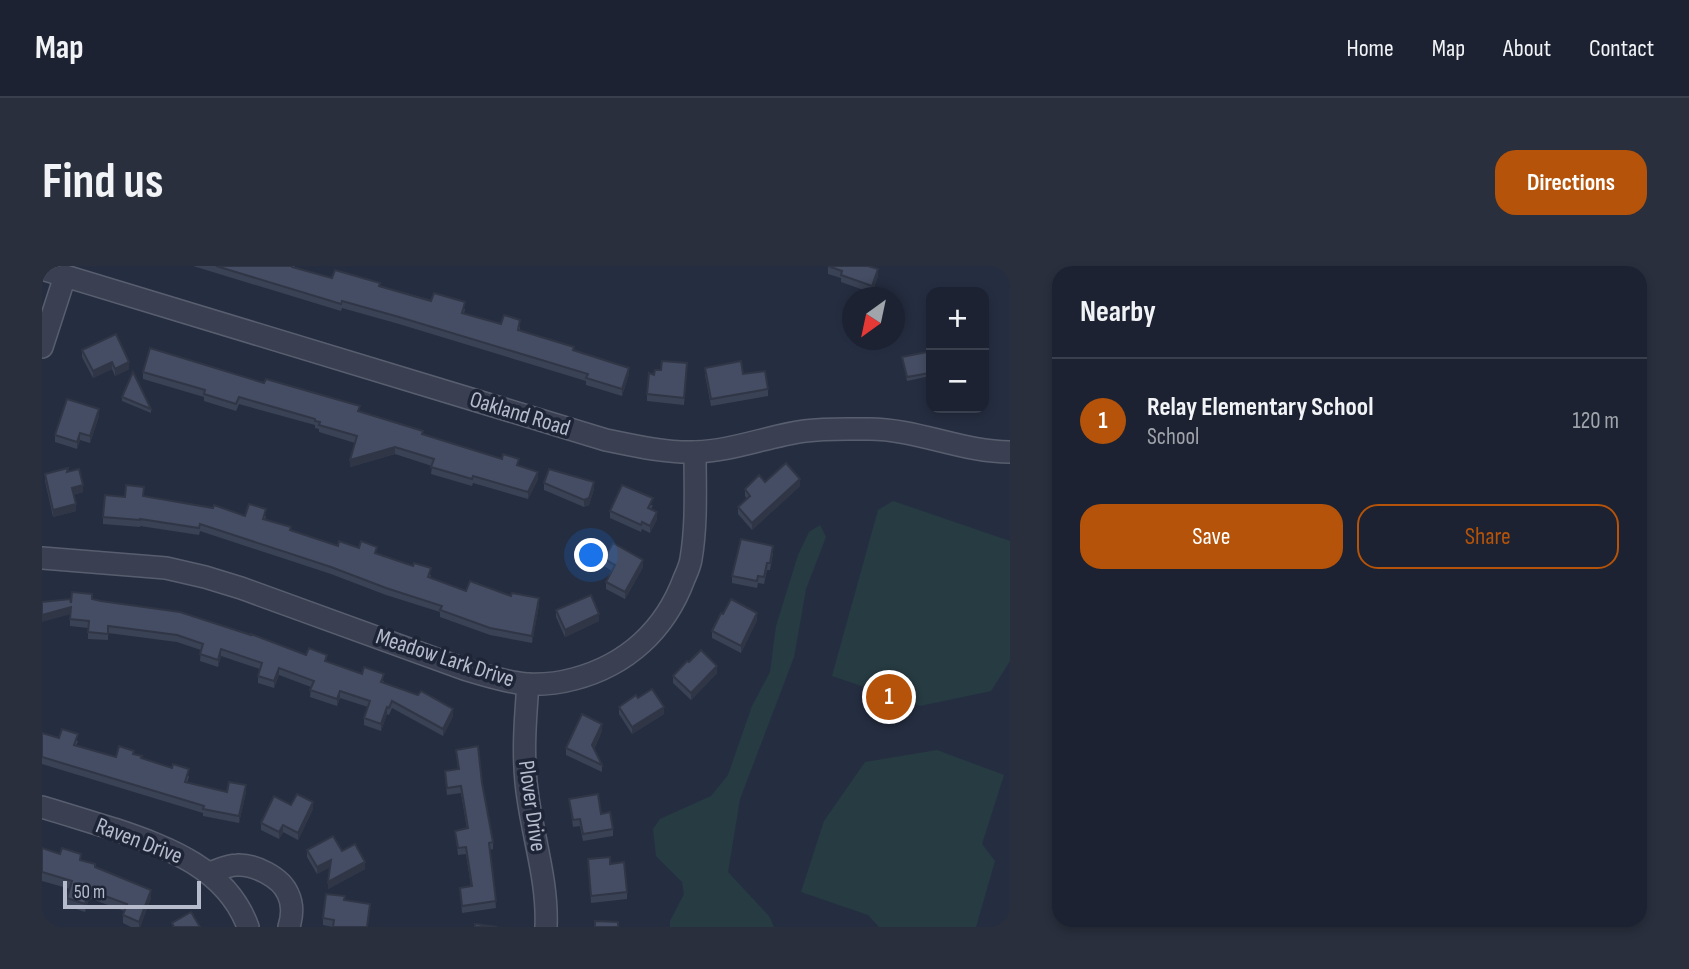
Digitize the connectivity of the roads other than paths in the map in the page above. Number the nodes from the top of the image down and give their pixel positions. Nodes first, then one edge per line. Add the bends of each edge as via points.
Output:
1 (42, 269) edge
2 (65, 276) junction
3 (42, 346) edge
4 (695, 452) junction
5 (1010, 452) edge
6 (42, 558) edge
7 (528, 684) junction
8 (42, 807) edge
9 (210, 873) junction
10 (248, 927) edge
11 (289, 927) edge
12 (547, 927) edge

1 - 2 street, Oakland Road
2 - 3 street
2 - 4 street, Oakland Road via 606,440
4 - 5 street, Oakland Road via 806,431 873,429
4 - 7 street, Meadow Lark Drive via 691,561 663,620 642,643 594,673
6 - 7 street, Meadow Lark Drive via 166,568 205,577 464,669
7 - 12 street, Plover Drive via 524,772 544,881
8 - 9 street, Raven Drive via 153,842
9 - 10 street, Raven Drive via 229,893
9 - 11 street via 233,864 265,871 288,893

